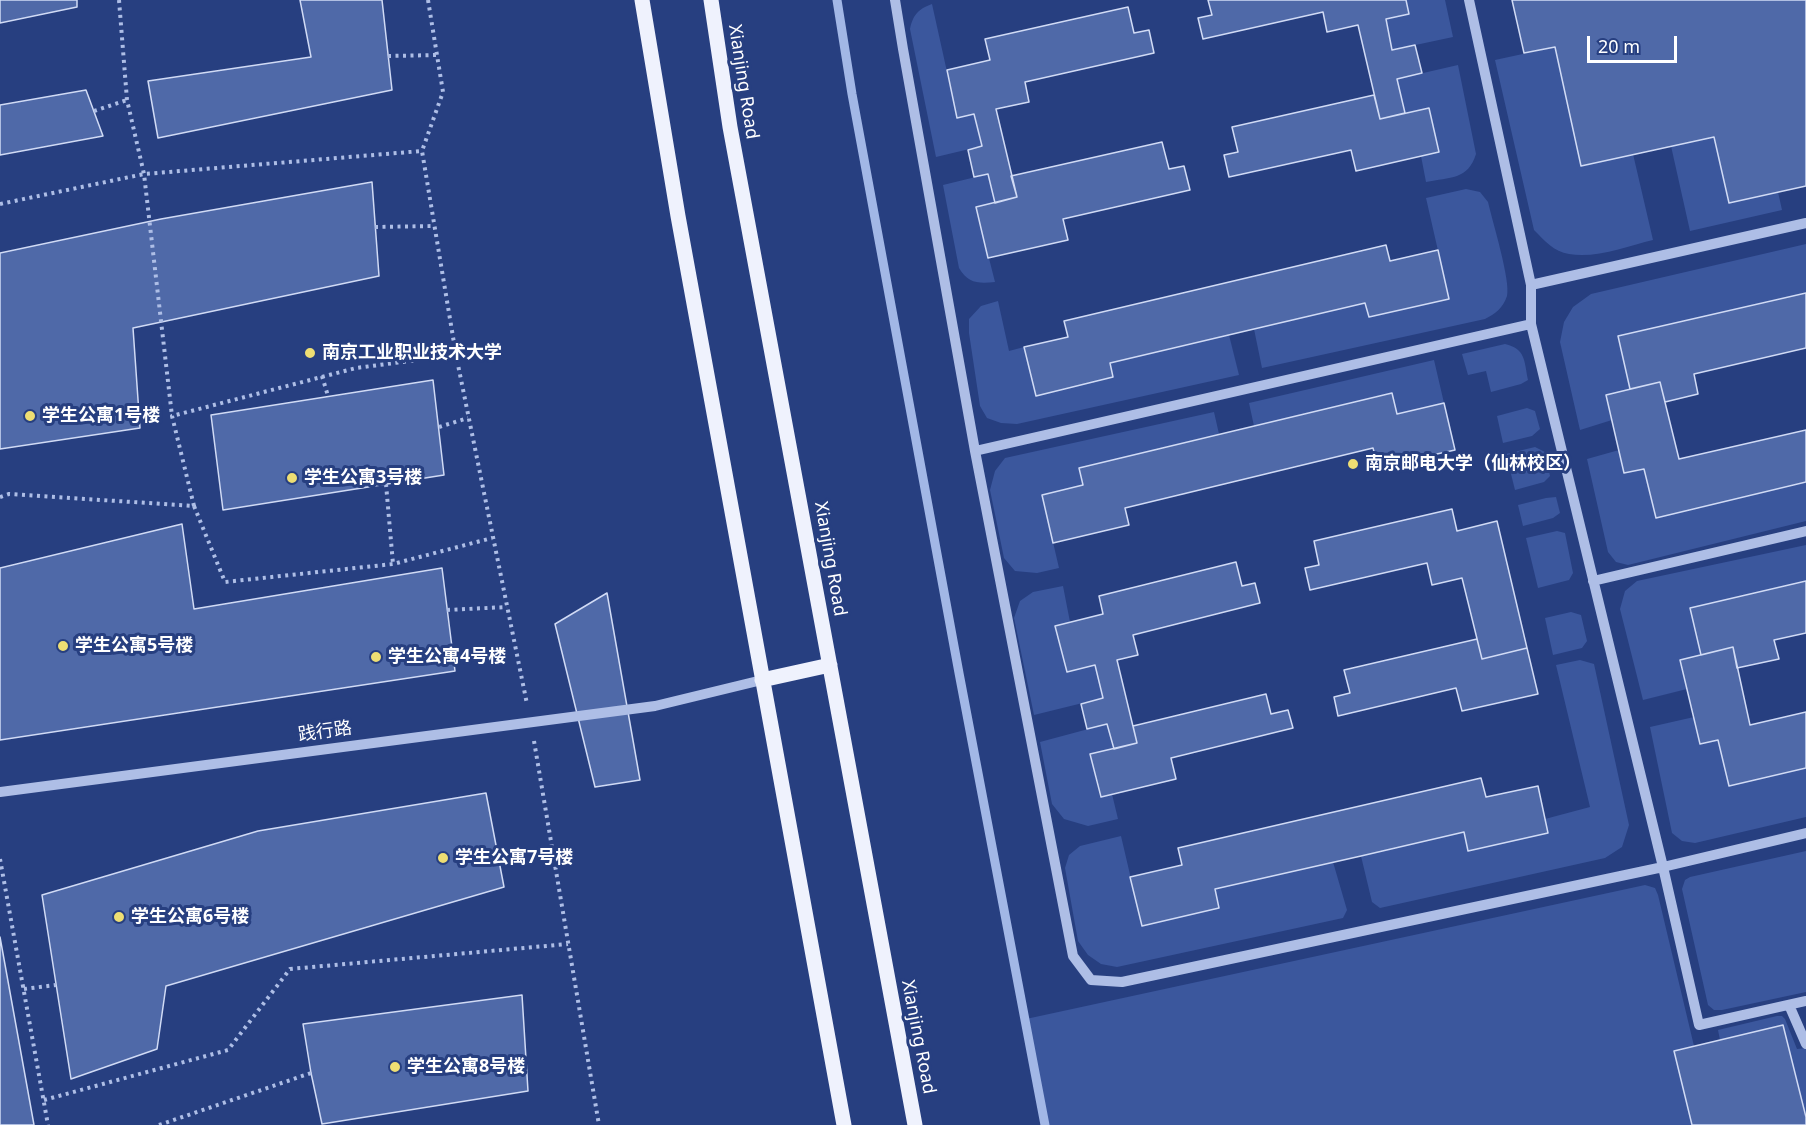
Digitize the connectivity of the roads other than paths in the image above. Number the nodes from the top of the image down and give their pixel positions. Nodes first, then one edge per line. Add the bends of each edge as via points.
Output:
1 (642, 0) edge
2 (711, 0) edge
3 (896, 0) edge
4 (1469, 0) edge
5 (1806, 224) edge
6 (1531, 285) junction
7 (1531, 324) junction
8 (975, 451) junction
9 (1806, 531) edge
10 (1593, 581) junction
11 (830, 665) junction
12 (762, 680) junction
13 (0, 792) edge
14 (1806, 833) edge
15 (1663, 867) junction
16 (1806, 1001) edge
17 (1789, 1005) junction
18 (1806, 1044) edge
19 (844, 1125) edge
20 (915, 1125) edge

1 - 12 main road
2 - 11 main road, Xianjing Road via 730,127
3 - 8 street
4 - 6 street
5 - 6 street
6 - 7 street
7 - 8 street
7 - 10 street
8 - 15 street via 1073,956 1091,980 1122,982
9 - 10 street
10 - 15 street
11 - 12 main road
11 - 20 main road, Xianjing Road
12 - 13 street, 践行路 via 655,706
12 - 19 main road
14 - 15 street
15 - 17 street via 1700,1025
16 - 17 street
17 - 18 street

